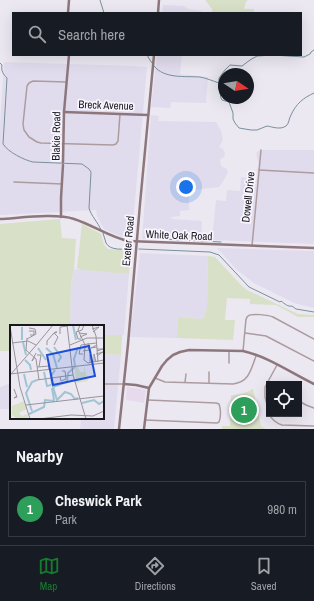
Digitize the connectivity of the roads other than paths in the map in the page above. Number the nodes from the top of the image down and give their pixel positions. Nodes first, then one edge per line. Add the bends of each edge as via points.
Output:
1 (69, 0) edge
2 (159, 0) edge
3 (68, 12) edge
4 (158, 12) edge
5 (69, 56) edge
6 (154, 56) edge
7 (66, 82) junction
8 (64, 112) junction
9 (120, 114) junction
10 (148, 115) junction
11 (63, 144) junction
12 (261, 150) dead end
13 (259, 170) junction
14 (314, 172) edge
15 (14, 182) dead end
16 (62, 184) junction
17 (61, 217) junction
18 (0, 219) edge
19 (137, 242) junction
20 (252, 246) junction
21 (314, 248) edge
22 (245, 333) junction
23 (314, 339) edge
24 (230, 351) junction
25 (243, 351) junction
26 (256, 355) junction
27 (314, 361) edge
28 (229, 363) dead end
29 (277, 364) junction
30 (209, 372) dead end
31 (186, 374) dead end
32 (155, 378) junction
33 (185, 382) junction
34 (209, 383) junction
35 (104, 384) edge
36 (123, 384) junction
37 (314, 384) edge
38 (149, 388) junction
39 (265, 389) joint
40 (147, 400) junction
41 (266, 401) edge
42 (302, 403) edge
43 (314, 408) edge
44 (271, 417) edge
45 (145, 420) junction
46 (314, 426) edge
47 (119, 429) edge
48 (144, 429) edge

1 - 3 street
2 - 4 street
5 - 7 street, Blakie Road
6 - 10 street, Exeter Road
7 - 8 street, Blakie Road
7 - 11 street via 29,83 26,89 23,124 28,137 37,142
8 - 9 street, Breck Avenue
8 - 11 street, Blakie Road
9 - 10 street, Breck Avenue
9 - 11 street via 118,141 115,145
10 - 19 street, Exeter Road
11 - 16 street, Blakie Road
12 - 13 street, Dowell Drive
13 - 14 street
13 - 20 street, Dowell Drive
15 - 16 street
16 - 17 street, Blakie Road
17 - 18 street, White Oak Road
17 - 19 street, White Oak Road via 75,219 119,239
19 - 20 street, White Oak Road
19 - 36 street, Exeter Road
20 - 21 street, White Oak Road
22 - 23 street via 247,316 269,315
22 - 25 street
22 - 27 street via 266,336
24 - 25 street
24 - 28 street
24 - 32 street via 180,352 167,360
25 - 26 street
26 - 29 street
26 - 34 street via 244,381 233,384
29 - 37 street
29 - 39 street
30 - 34 street
31 - 33 street
32 - 33 street via 165,382
32 - 38 street
33 - 34 street
35 - 36 street
36 - 38 street
36 - 47 street, Exeter Road
38 - 40 street
39 - 41 street
40 - 45 street
40 - 45 street via 216,403 220,406 220,418 217,423
42 - 43 street
44 - 46 street via 282,425
45 - 48 street

